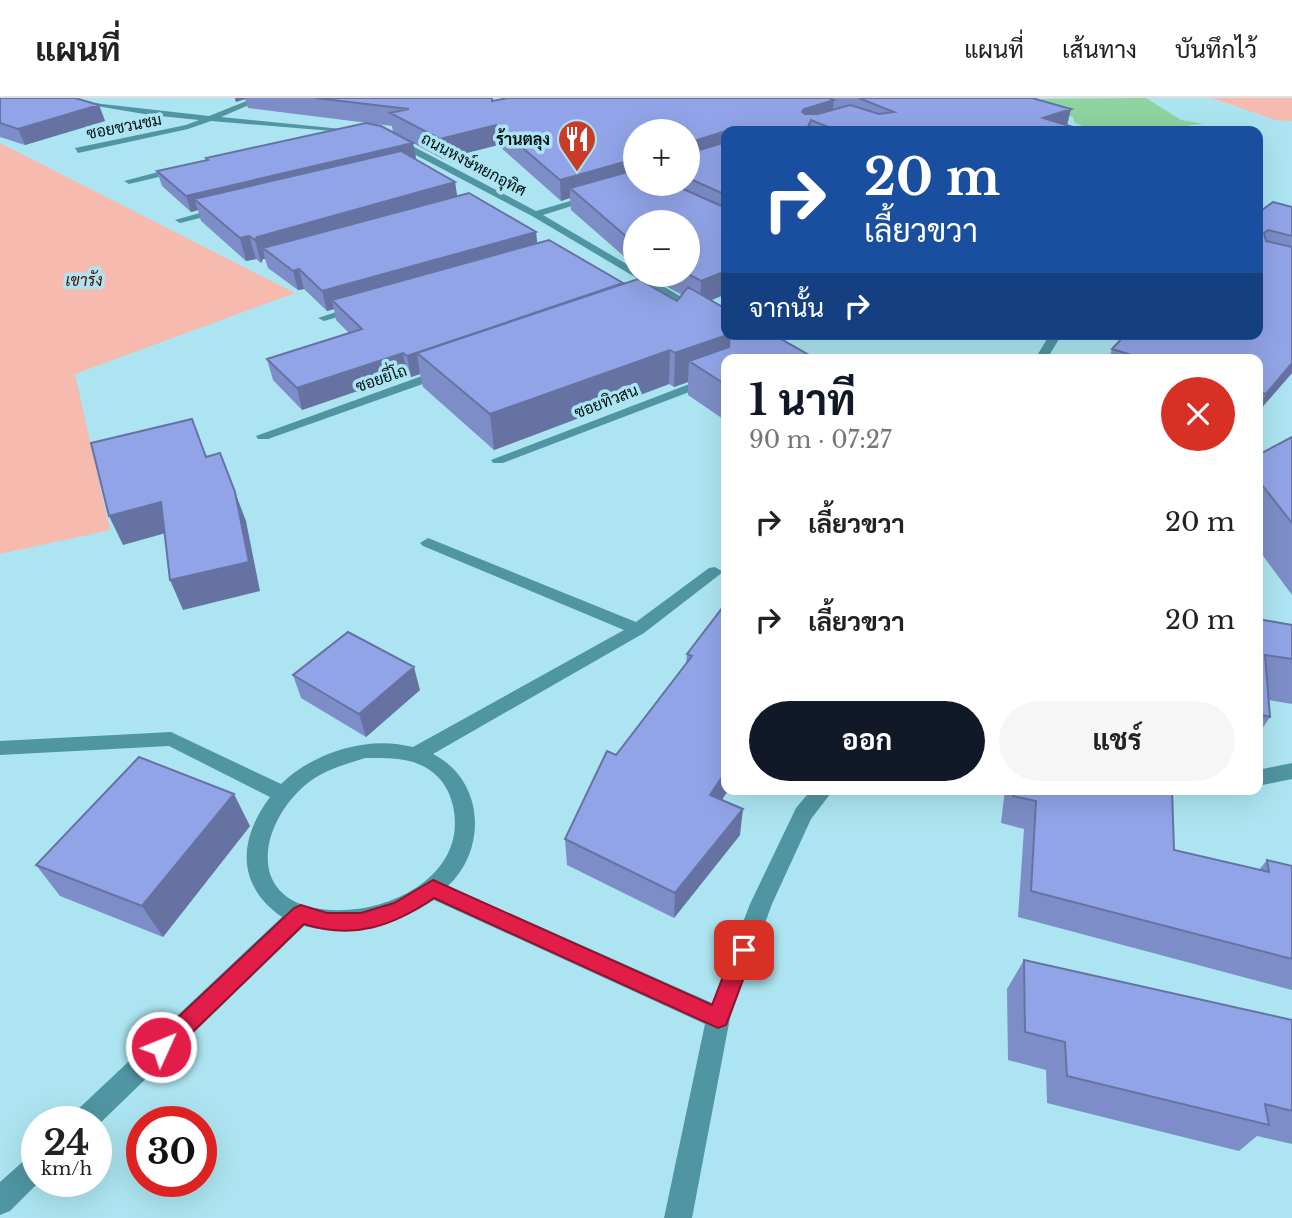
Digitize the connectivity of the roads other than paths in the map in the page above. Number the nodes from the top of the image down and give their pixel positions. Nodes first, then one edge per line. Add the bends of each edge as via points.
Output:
1 (53, 98) edge
2 (261, 98) edge
3 (216, 118) junction
4 (360, 130) junction
5 (373, 133) edge
6 (387, 136) edge
7 (319, 139) edge
8 (78, 150) dead end
9 (433, 159) junction
10 (419, 162) edge
11 (197, 166) edge
12 (129, 181) dead end
13 (623, 189) edge
14 (503, 196) junction
15 (490, 200) dead end
16 (233, 207) edge
17 (535, 214) junction
18 (180, 219) dead end
19 (583, 244) junction
20 (570, 248) dead end
21 (667, 294) junction
22 (654, 298) edge
23 (376, 303) edge
24 (324, 318) dead end
25 (721, 325) edge
26 (458, 367) edge
27 (721, 376) edge
28 (263, 436) dead end
29 (498, 460) dead end
30 (428, 543) dead end
31 (715, 572) dead end
32 (638, 629) junction
33 (0, 748) edge
34 (416, 755) junction
35 (1292, 771) edge
36 (1263, 777) edge
37 (283, 794) junction
38 (819, 795) edge
39 (433, 888) junction
40 (301, 914) junction
41 (718, 1018) junction
42 (100, 1106) edge
43 (21, 1181) edge
44 (0, 1201) edge
45 (678, 1218) edge

1 - 3 street
2 - 3 street
3 - 4 street
3 - 8 street, ซอยชวนชม
4 - 5 street
4 - 7 street
6 - 9 street, ถนนหงษ์หยกอุทิศ
9 - 10 street
9 - 14 street, ถนนหงษ์หยกอุทิศ
11 - 12 street
13 - 17 street
14 - 15 street
14 - 17 street, ถนนหงษ์หยกอุทิศ
16 - 18 street
17 - 19 street, ถนนหงษ์หยกอุทิศ
19 - 20 street
19 - 21 street, ถนนหงษ์หยกอุทิศ
21 - 22 street
21 - 25 street, ถนนหงษ์หยกอุทิศ
23 - 24 street
26 - 28 street, ซอยยี่โถ
27 - 29 street, ซอยทิวสน
30 - 32 street
31 - 32 street
32 - 34 street
33 - 37 street via 171,739
34 - 37 street via 365,751 329,761
34 - 39 street via 442,768 457,783 468,809 466,838 451,869
35 - 36 street
37 - 40 street via 256,841 258,871 268,892
38 - 41 street via 803,814 761,904
39 - 40 street via 399,911 361,922 327,922
39 - 41 street
40 - 42 street
41 - 45 street
43 - 44 street

